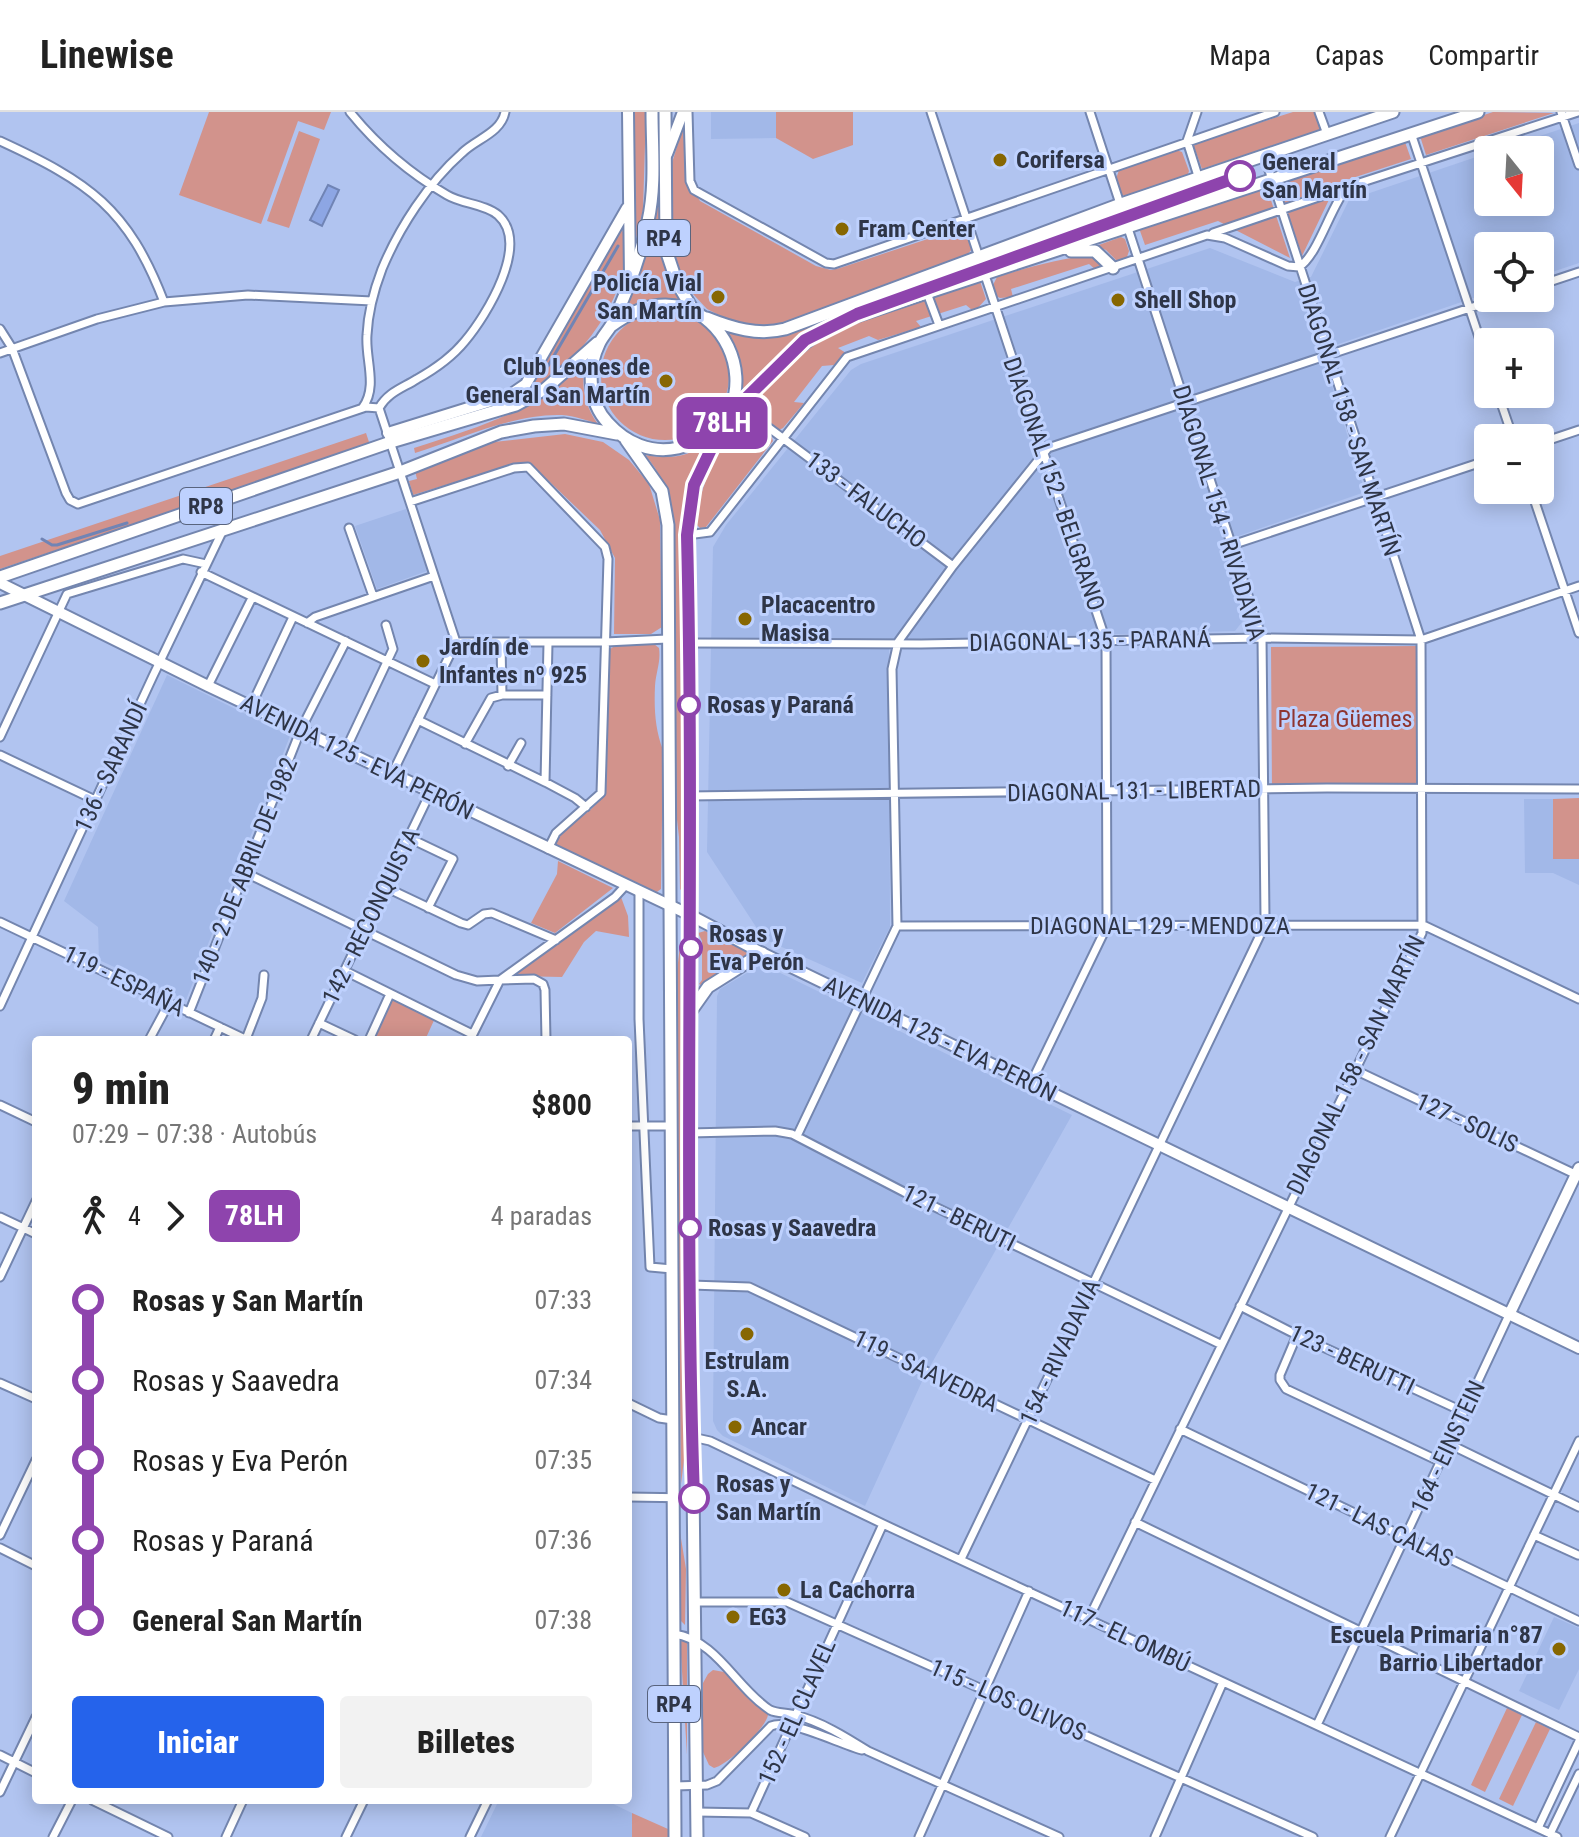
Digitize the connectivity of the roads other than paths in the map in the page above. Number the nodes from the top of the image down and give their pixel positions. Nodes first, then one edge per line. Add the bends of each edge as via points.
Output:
1 (350, 112) edge
2 (505, 112) edge
3 (628, 112) edge
4 (652, 112) edge
5 (665, 112) edge
6 (685, 112) edge
7 (931, 112) edge
8 (1090, 112) edge
9 (1197, 112) edge
10 (1275, 112) edge
11 (1319, 112) edge
12 (1478, 112) edge
13 (1578, 112) edge
14 (1389, 113) edge
15 (1562, 114) edge
16 (1411, 133) junction
17 (1327, 134) junction
18 (0, 141) edge
19 (1187, 141) junction
20 (1264, 155) junction
21 (665, 160) junction
22 (1421, 164) junction
23 (1579, 165) edge
24 (1108, 168) junction
25 (1198, 176) junction
26 (1271, 179) junction
27 (433, 186) junction
28 (1347, 187) junction
29 (1121, 204) junction
30 (627, 208) junction
31 (1281, 210) junction
32 (967, 218) junction
33 (1128, 228) junction
34 (1207, 235) junction
35 (1062, 250) junction
36 (980, 254) junction
37 (1138, 259) junction
38 (1299, 267) junction
39 (1113, 268) junction
40 (1579, 272) edge
41 (984, 274) junction
42 (630, 278) junction
43 (1554, 280) edge
44 (927, 293) junction
45 (372, 301) junction
46 (164, 302) junction
47 (995, 306) junction
48 (1474, 306) edge
49 (1469, 308) junction
50 (693, 310) junction
51 (707, 318) junction
52 (939, 325) junction
53 (611, 326) junction
54 (1476, 328) edge
55 (0, 329) edge
56 (600, 340) junction
57 (12, 348) junction
58 (0, 353) edge
59 (1328, 355) junction
60 (371, 379) junction
61 (391, 393) junction
62 (1185, 403) junction
63 (740, 406) junction
64 (362, 408) junction
65 (379, 408) junction
66 (723, 422) junction
67 (1579, 430) edge
68 (622, 437) junction
69 (783, 437) junction
70 (390, 438) junction
71 (1554, 438) edge
72 (1043, 451) junction
73 (1474, 465) edge
74 (400, 472) junction
75 (1374, 499) junction
76 (410, 502) junction
77 (1536, 504) edge
78 (224, 528) junction
79 (349, 528) dead end
80 (687, 535) junction
81 (1232, 545) junction
82 (206, 564) junction
83 (953, 566) junction
84 (201, 572) junction
85 (434, 576) junction
86 (0, 580) edge
87 (1579, 586) edge
88 (1565, 591) junction
89 (26, 595) junction
90 (373, 596) junction
91 (252, 598) junction
92 (0, 603) edge
93 (59, 612) junction
94 (293, 617) junction
95 (307, 623) junction
96 (386, 625) dead end
97 (1578, 629) edge
98 (1262, 638) junction
99 (667, 639) junction
100 (1421, 640) junction
101 (346, 641) junction
102 (1106, 641) junction
103 (456, 642) junction
104 (606, 642) junction
105 (898, 642) junction
106 (501, 643) junction
107 (548, 643) junction
108 (688, 643) junction
109 (388, 661) junction
110 (161, 662) junction
111 (435, 684) junction
112 (208, 686) junction
113 (502, 695) junction
114 (547, 695) junction
115 (251, 706) junction
116 (418, 720) junction
117 (301, 729) junction
118 (0, 737) edge
119 (521, 743) dead end
120 (465, 744) junction
121 (345, 751) junction
122 (0, 755) edge
123 (508, 766) junction
124 (392, 774) junction
125 (545, 782) junction
126 (1423, 789) junction
127 (1579, 789) edge
128 (1264, 790) junction
129 (1107, 791) junction
130 (430, 793) junction
131 (895, 793) junction
132 (689, 796) junction
133 (95, 800) junction
134 (586, 807) junction
135 (409, 838) junction
136 (548, 849) junction
137 (244, 872) junction
138 (626, 885) junction
139 (385, 887) junction
140 (639, 892) junction
141 (671, 906) junction
142 (428, 908) junction
143 (690, 915) junction
144 (0, 922) edge
145 (1264, 925) junction
146 (1423, 925) junction
147 (897, 926) junction
148 (1107, 926) junction
149 (365, 930) junction
150 (32, 937) junction
151 (556, 940) junction
152 (762, 953) junction
153 (345, 971) junction
154 (264, 975) dead end
155 (500, 980) junction
156 (390, 994) junction
157 (1579, 999) edge
158 (861, 1001) junction
159 (169, 1003) junction
160 (0, 1006) edge
161 (690, 1011) junction
162 (189, 1013) junction
163 (319, 1023) junction
164 (220, 1027) junction
165 (151, 1036) edge
166 (216, 1036) edge
167 (238, 1036) edge
168 (248, 1036) edge
169 (313, 1036) edge
170 (347, 1036) edge
171 (371, 1036) edge
172 (469, 1036) edge
173 (472, 1036) edge
174 (546, 1036) edge
175 (1355, 1070) junction
176 (1031, 1083) junction
177 (0, 1105) edge
178 (32, 1120) edge
179 (632, 1126) edge
180 (644, 1126) junction
181 (671, 1126) junction
182 (689, 1133) junction
183 (797, 1136) junction
184 (1160, 1144) junction
185 (1578, 1173) edge
186 (1287, 1206) junction
187 (32, 1209) edge
188 (0, 1217) edge
189 (23, 1228) junction
190 (32, 1232) edge
191 (672, 1269) junction
192 (0, 1277) edge
193 (1093, 1283) junction
194 (691, 1285) junction
195 (1240, 1306) junction
196 (1509, 1315) junction
197 (1297, 1335) junction
198 (1220, 1344) junction
199 (1579, 1348) edge
200 (0, 1383) edge
201 (32, 1397) edge
202 (632, 1405) edge
203 (1464, 1412) junction
204 (673, 1420) junction
205 (1028, 1420) junction
206 (1180, 1429) junction
207 (692, 1437) junction
208 (1579, 1441) edge
209 (1449, 1444) junction
210 (1441, 1462) junction
211 (32, 1468) edge
212 (1155, 1480) junction
213 (1553, 1495) junction
214 (632, 1498) edge
215 (674, 1498) junction
216 (694, 1498) junction
217 (1579, 1507) edge
218 (1135, 1522) junction
219 (883, 1524) junction
220 (0, 1535) edge
221 (1534, 1535) junction
222 (1405, 1538) junction
223 (0, 1548) edge
224 (1578, 1555) edge
225 (961, 1559) junction
226 (32, 1564) edge
227 (1509, 1587) junction
228 (1029, 1591) junction
229 (695, 1602) junction
230 (1089, 1618) junction
231 (1579, 1621) edge
232 (836, 1625) junction
233 (1361, 1631) junction
234 (674, 1634) junction
235 (695, 1640) junction
236 (1223, 1682) junction
237 (1463, 1683) junction
238 (984, 1689) junction
239 (795, 1715) junction
240 (791, 1725) junction
241 (1317, 1725) junction
242 (32, 1726) edge
243 (1579, 1739) edge
244 (868, 1751) junction
245 (0, 1755) edge
246 (15, 1762) junction
247 (32, 1771) edge
248 (1419, 1774) junction
249 (1579, 1774) edge
250 (1181, 1779) junction
251 (942, 1785) junction
252 (675, 1786) junction
253 (696, 1786) junction
254 (0, 1792) edge
255 (70, 1804) edge
256 (100, 1804) edge
257 (119, 1804) edge
258 (241, 1804) edge
259 (362, 1804) edge
260 (486, 1804) edge
261 (115, 1812) junction
262 (697, 1812) junction
263 (751, 1813) junction
264 (1538, 1828) junction
265 (1553, 1835) edge
266 (53, 1837) edge
267 (168, 1837) edge
268 (226, 1837) edge
269 (346, 1837) edge
270 (470, 1837) edge
271 (675, 1837) edge
272 (697, 1837) edge
273 (805, 1837) edge
274 (919, 1837) edge
275 (1059, 1837) edge
276 (1155, 1837) edge
277 (1313, 1837) edge
278 (1390, 1837) edge

1 - 27 street via 395,158
2 - 27 street via 498,127 461,153
3 - 30 street
4 - 42 main road, RP4 via 651,204
5 - 21 main road, RP4
6 - 21 street
6 - 32 street via 694,190 826,263
7 - 32 street, DIAGONAL 152 - BELGRANO
8 - 24 street, DIAGONAL 154 - RIVADAVIA
9 - 19 street
10 - 19 street
11 - 17 street
12 - 16 main road
13 - 15 street
14 - 17 main road
15 - 22 street
15 - 23 street
16 - 22 street
16 - 26 main road
17 - 20 main road
18 - 46 street via 60,170 106,205 137,244
19 - 24 street
19 - 25 street
20 - 25 main road
20 - 26 street, DIAGONAL 158 - SAN MARTÍN
21 - 50 main road, RP4 via 666,250
22 - 28 street
22 - 49 street
24 - 29 street, DIAGONAL 154 - RIVADAVIA
24 - 32 street
25 - 29 main road
26 - 31 street, DIAGONAL 158 - SAN MARTÍN
26 - 33 main road
27 - 45 street via 399,235
27 - 61 street via 497,214 507,231 510,256 463,344 428,373
28 - 31 street
28 - 38 street
29 - 33 street, DIAGONAL 154 - RIVADAVIA
29 - 36 main road
30 - 42 street
30 - 70 street via 526,384 510,395
31 - 34 street
31 - 38 street, DIAGONAL 158 - SAN MARTÍN
32 - 36 street, DIAGONAL 152 - BELGRANO
33 - 35 main road
33 - 37 street, DIAGONAL 154 - RIVADAVIA
34 - 37 street
34 - 38 street
35 - 39 main road via 1095,251
35 - 41 main road
36 - 41 street, DIAGONAL 152 - BELGRANO
36 - 51 main road via 773,332
37 - 39 street
37 - 62 street, DIAGONAL 154 - RIVADAVIA
38 - 59 street, DIAGONAL 158 - SAN MARTÍN
39 - 47 street
40 - 43 street
41 - 44 main road
41 - 47 street, DIAGONAL 152 - BELGRANO
42 - 53 main road, RP4
44 - 52 street
44 - 63 main road via 821,330 792,351
45 - 46 street via 248,295
45 - 60 street via 366,347
46 - 57 street
47 - 52 street
47 - 72 street, DIAGONAL 152 - BELGRANO
48 - 49 street
49 - 54 street
49 - 59 street
50 - 51 main road, RP4
50 - 53 main road, RP4 via 649,305
51 - 66 main road, RP4 via 722,333 737,373
52 - 69 street via 847,357
53 - 56 main road, RP4
55 - 57 street
56 - 68 main road, RP4 via 590,380 599,410
56 - 70 main road, RP8 via 528,399
57 - 58 street
57 - 64 street via 66,493 78,504
59 - 62 street
59 - 75 street, DIAGONAL 158 - SAN MARTÍN
60 - 61 street via 379,390
60 - 64 street
61 - 65 street
62 - 72 street
62 - 81 street, DIAGONAL 154 - RIVADAVIA
63 - 66 main road
63 - 69 street, 133 - FALUCHO
64 - 65 street
65 - 70 street
66 - 68 main road via 690,445 674,449 641,446
66 - 80 main road, RP4 via 694,485
67 - 71 street
68 - 74 main road, RP8 via 564,424 516,428
68 - 99 main road, RP4 via 654,477 666,503
69 - 80 street via 710,532
69 - 83 street, 133 - FALUCHO
70 - 74 street
70 - 86 main road, RP8
72 - 83 street
72 - 102 street, DIAGONAL 152 - BELGRANO
73 - 75 street
74 - 76 street
74 - 78 main road, RP8
75 - 81 street
75 - 100 street, DIAGONAL 158 - SAN MARTÍN
76 - 85 street
76 - 104 street via 522,466 532,469 605,547
77 - 88 street
78 - 82 street, 136 - SARANDÍ
78 - 89 main road, RP8
79 - 90 street
80 - 108 main road, RP4
81 - 98 street, DIAGONAL 154 - RIVADAVIA
82 - 84 street, 136 - SARANDÍ
82 - 93 street via 183,559 74,592
83 - 105 street
84 - 91 street
84 - 110 street, 136 - SARANDÍ
85 - 90 street
85 - 103 street
86 - 89 street, AVENIDA 125 - EVA PERÓN
87 - 88 street, DIAGONAL 135 - PARANÁ
88 - 97 street
88 - 100 street, DIAGONAL 135 - PARANÁ
89 - 92 main road, RP8
89 - 93 street, AVENIDA 125 - EVA PERÓN
90 - 95 street
91 - 94 street
91 - 112 street
93 - 110 street, AVENIDA 125 - EVA PERÓN
93 - 118 street
94 - 95 street
94 - 115 street
95 - 101 street
96 - 109 street via 393,645
98 - 100 street, DIAGONAL 135 - PARANÁ
98 - 102 street, DIAGONAL 135 - PARANÁ
98 - 128 street, DIAGONAL 154 - RIVADAVIA
99 - 104 street
99 - 141 main road, RP4
100 - 126 street, DIAGONAL 158 - SAN MARTÍN
101 - 109 street
101 - 117 street, 140 - 2 DE ABRIL DE 1982
102 - 105 street, DIAGONAL 135 - PARANÁ
102 - 129 street, DIAGONAL 152 - BELGRANO
103 - 106 street
103 - 111 street
104 - 107 street
104 - 134 street via 602,786
105 - 108 street, DIAGONAL 135 - PARANÁ
105 - 131 street via 892,669
106 - 107 street
106 - 113 street
107 - 114 street
108 - 132 main road, RP4
109 - 111 street
109 - 121 street
110 - 112 street, AVENIDA 125 - EVA PERÓN
110 - 133 street, 136 - SARANDÍ
111 - 116 street
112 - 115 street, AVENIDA 125 - EVA PERÓN
113 - 114 street
113 - 120 street via 487,702
114 - 125 street
115 - 117 street, AVENIDA 125 - EVA PERÓN
116 - 120 street
116 - 124 street
117 - 121 street, AVENIDA 125 - EVA PERÓN
117 - 137 street, 140 - 2 DE ABRIL DE 1982
119 - 123 street
120 - 123 street
121 - 124 street, AVENIDA 125 - EVA PERÓN
122 - 133 street
123 - 125 street
124 - 130 street, AVENIDA 125 - EVA PERÓN
125 - 134 street
126 - 127 street, DIAGONAL 131 - LIBERTAD
126 - 128 street, DIAGONAL 131 - LIBERTAD
126 - 146 street, DIAGONAL 158 - SAN MARTÍN
128 - 129 street, DIAGONAL 131 - LIBERTAD
128 - 145 street, DIAGONAL 154 - RIVADAVIA
129 - 131 street, DIAGONAL 131 - LIBERTAD
129 - 148 street, DIAGONAL 152 - BELGRANO
130 - 135 street, 142 - RECONQUISTA
130 - 136 street, AVENIDA 125 - EVA PERÓN
131 - 132 street, DIAGONAL 131 - LIBERTAD
131 - 147 street
132 - 143 main road, RP4
133 - 150 street, 136 - SARANDÍ
134 - 136 street via 556,833
135 - 139 street, 142 - RECONQUISTA
135 - 142 street via 453,859
136 - 138 street, AVENIDA 125 - EVA PERÓN
137 - 149 street
137 - 162 street, 140 - 2 DE ABRIL DE 1982
138 - 140 street, AVENIDA 125 - EVA PERÓN
138 - 151 street
139 - 142 street
139 - 149 street, 142 - RECONQUISTA
140 - 141 street, AVENIDA 125 - EVA PERÓN
140 - 180 street
141 - 143 street, AVENIDA 125 - EVA PERÓN
141 - 181 main road, RP4
142 - 151 street via 468,925 492,913
143 - 152 street, AVENIDA 125 - EVA PERÓN
143 - 161 main road, RP4
144 - 150 street, 119 - ESPAÑA
145 - 146 street, DIAGONAL 129 - MENDOZA
145 - 148 street, DIAGONAL 129 - MENDOZA
145 - 184 street, DIAGONAL 154 - RIVADAVIA
146 - 157 street
146 - 175 street, DIAGONAL 158 - SAN MARTÍN
147 - 148 street, DIAGONAL 129 - MENDOZA
147 - 158 street
148 - 176 street, DIAGONAL 152 - BELGRANO
149 - 153 street, 142 - RECONQUISTA
149 - 155 street via 456,975
150 - 159 street, 119 - ESPAÑA
150 - 160 street, 136 - SARANDÍ
151 - 155 street
152 - 158 street, AVENIDA 125 - EVA PERÓN
152 - 161 main road via 708,987
153 - 156 street
153 - 163 street, 142 - RECONQUISTA
154 - 168 street via 262,998
155 - 173 street
155 - 174 street via 534,979 543,984
156 - 171 street
156 - 172 street
158 - 176 street, AVENIDA 125 - EVA PERÓN
158 - 183 street
159 - 162 street, 119 - ESPAÑA
159 - 165 street
161 - 182 main road, RP4
162 - 164 street, 119 - ESPAÑA
163 - 169 street, 142 - RECONQUISTA
163 - 170 street
164 - 166 street
164 - 167 street, 119 - ESPAÑA
175 - 185 street, 127 - SOLIS
175 - 186 street, DIAGONAL 158 - SAN MARTÍN
176 - 184 street, AVENIDA 125 - EVA PERÓN
177 - 178 street
179 - 180 street
180 - 181 street
180 - 191 street via 650,1267
181 - 191 main road, RP4
182 - 183 street, 121 - BERUTI via 775,1131
182 - 194 main road, RP4
183 - 193 street, 121 - BERUTI
184 - 186 street, AVENIDA 125 - EVA PERÓN
184 - 193 street, 154 - RIVADAVIA
185 - 196 street, 164 - EINSTEIN
186 - 195 street, DIAGONAL 158 - SAN MARTÍN
186 - 196 street, AVENIDA 125 - EVA PERÓN
187 - 189 street
188 - 189 street
189 - 190 street
189 - 192 street
191 - 204 main road, RP4
193 - 198 street, 121 - BERUTI
193 - 205 street, 154 - RIVADAVIA
194 - 205 street, 119 - SAAVEDRA via 749,1287
194 - 207 main road, RP4
195 - 197 street, 123 - BERUTTI
195 - 198 street, DIAGONAL 158 - SAN MARTÍN
196 - 199 street, AVENIDA 125 - EVA PERÓN
196 - 203 street, 164 - EINSTEIN
197 - 203 street, 123 - BERUTTI
197 - 210 street via 1280,1375 1286,1389
198 - 206 street, DIAGONAL 158 - SAN MARTÍN
200 - 201 street
202 - 204 street
203 - 209 street, 164 - EINSTEIN
204 - 215 main road, RP4
205 - 212 street, 119 - SAAVEDRA
205 - 225 street, 154 - RIVADAVIA
206 - 212 street, DIAGONAL 158 - SAN MARTÍN
206 - 222 street, 121 - LAS CALAS
207 - 216 main road, RP4
207 - 219 street, 117 - EL OMBÚ
208 - 213 street
209 - 210 street, 164 - EINSTEIN
209 - 213 street
210 - 222 street, 164 - EINSTEIN
211 - 220 street
212 - 218 street, DIAGONAL 158 - SAN MARTÍN
213 - 217 street
213 - 221 street
214 - 215 street
215 - 216 street
215 - 234 main road, RP4
216 - 229 main road, RP4
218 - 230 street, DIAGONAL 158 - SAN MARTÍN
218 - 233 street
219 - 225 street, 117 - EL OMBÚ
219 - 232 street, 152 - EL CLAVEL
221 - 224 street
221 - 227 street
222 - 227 street, 121 - LAS CALAS
222 - 233 street, 164 - EINSTEIN
223 - 226 street
225 - 228 street, 117 - EL OMBÚ
227 - 231 street, 121 - LAS CALAS
227 - 237 street
228 - 230 street, 117 - EL OMBÚ
228 - 238 street
229 - 232 street, 115 - LOS OLIVOS via 779,1601
229 - 235 main road, RP4
230 - 236 street, 117 - EL OMBÚ
232 - 238 street, 115 - LOS OLIVOS
232 - 239 street, 152 - EL CLAVEL
233 - 237 street
233 - 241 street, 164 - EINSTEIN
234 - 235 street
234 - 252 main road, RP4
235 - 239 street via 768,1708
235 - 253 main road, RP4
236 - 241 street, 117 - EL OMBÚ
236 - 250 street
237 - 243 street
237 - 248 street
238 - 250 street, 115 - LOS OLIVOS
238 - 251 street
239 - 240 street, 152 - EL CLAVEL
239 - 244 street
240 - 244 street
240 - 253 street via 771,1726 717,1781
240 - 263 street, 152 - EL CLAVEL
241 - 248 street, 117 - EL OMBÚ
242 - 246 street
243 - 264 street
244 - 251 street
245 - 246 street
246 - 247 street
246 - 254 street
248 - 264 street, 117 - EL OMBÚ
248 - 278 street
249 - 265 street
250 - 276 street
250 - 277 street, 115 - LOS OLIVOS
251 - 274 street
251 - 275 street
252 - 253 street
252 - 271 main road, RP4
253 - 262 main road, RP4
255 - 266 street
256 - 261 street
257 - 261 street
258 - 268 street
259 - 269 street
260 - 270 street
261 - 267 street
262 - 263 street
262 - 272 main road, RP4
263 - 273 street
264 - 265 street, 117 - EL OMBÚ

